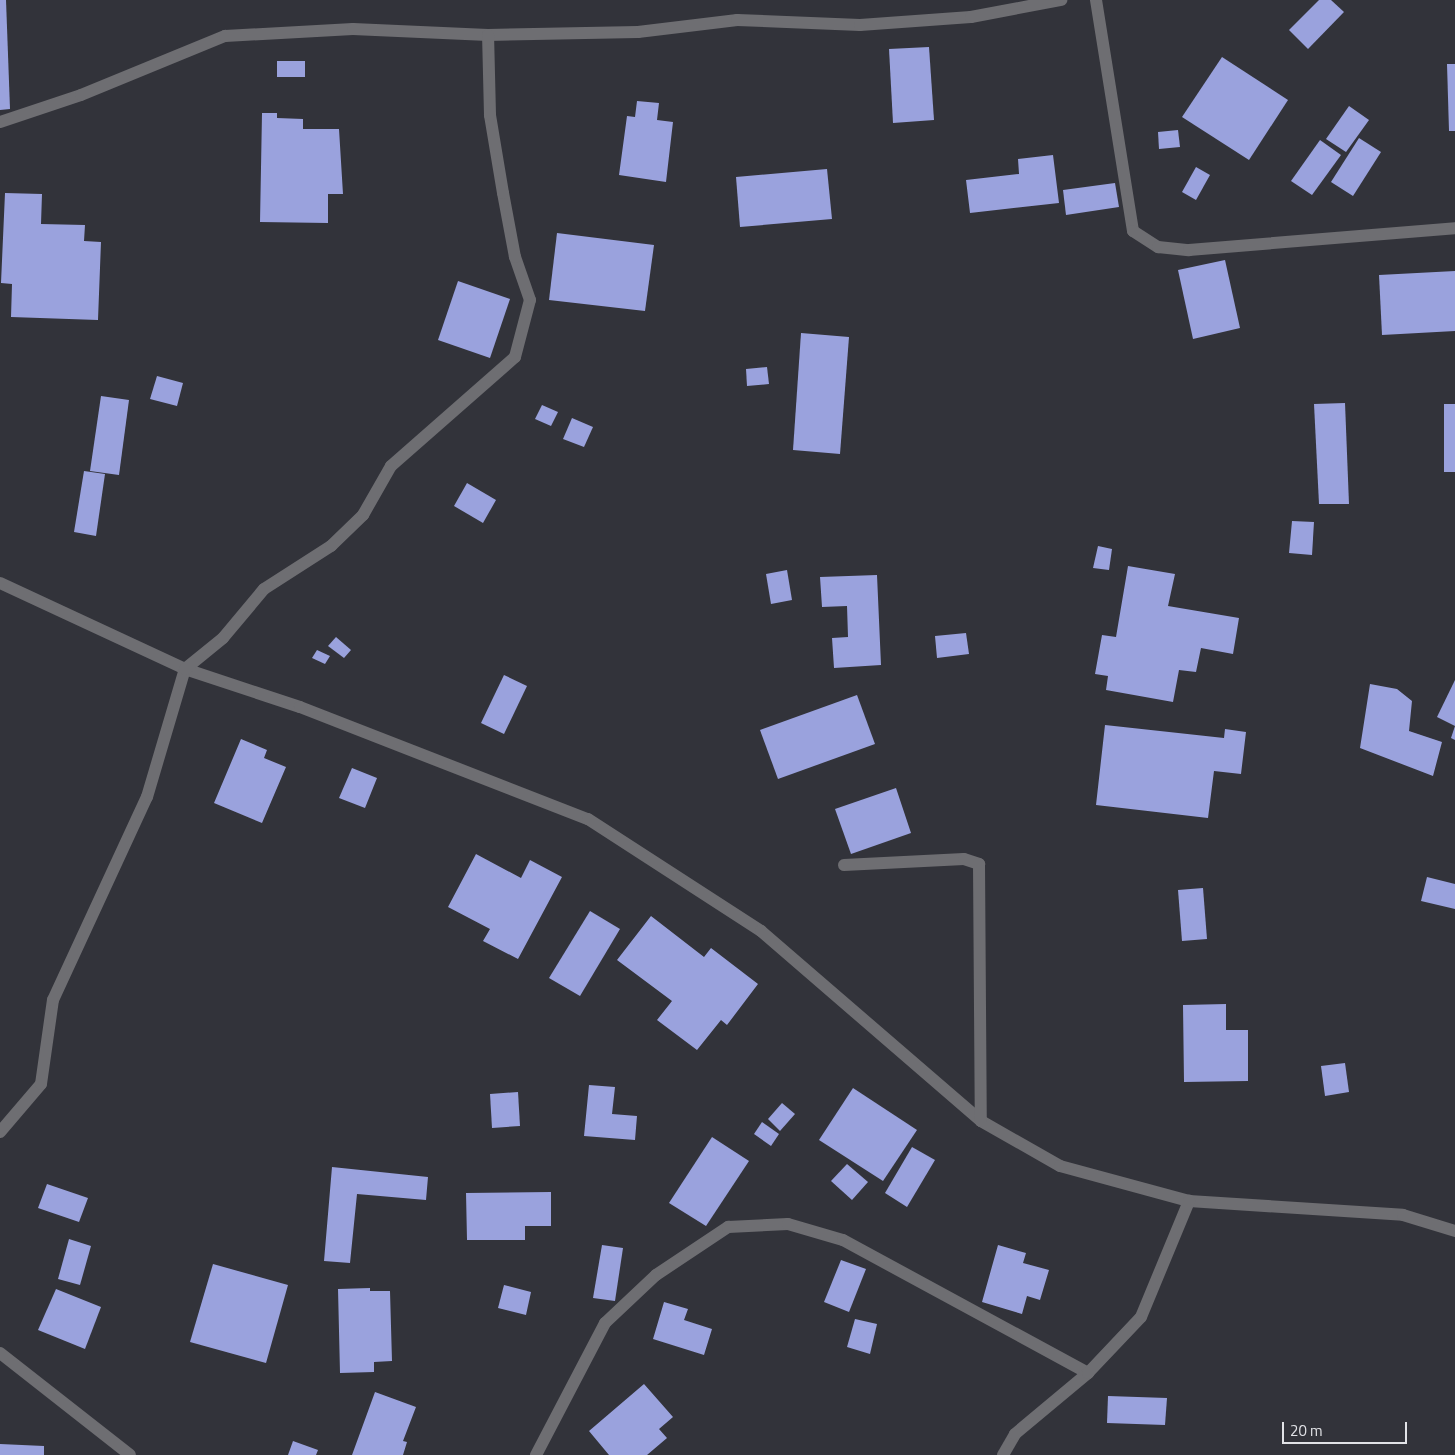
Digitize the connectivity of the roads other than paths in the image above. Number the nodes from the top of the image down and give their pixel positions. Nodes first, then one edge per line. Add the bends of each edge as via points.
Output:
1 (1061, 0) edge
2 (1096, 0) edge
3 (488, 35) junction
4 (0, 122) edge
5 (1455, 228) edge
6 (0, 583) edge
7 (185, 669) junction
8 (844, 865) dead end
9 (980, 1120) junction
10 (0, 1132) edge
11 (1189, 1201) junction
12 (1455, 1231) edge
13 (0, 1353) edge
14 (1088, 1374) junction
15 (130, 1455) edge
16 (536, 1455) edge
17 (1003, 1455) edge

1 - 3 street via 971,17 860,25 737,20 638,32
2 - 5 street via 1132,231 1158,247 1189,250
3 - 4 street via 353,29 225,36 81,95
3 - 7 street via 490,115 515,256 530,300 514,357 391,466 363,516 331,546 264,589 223,638
6 - 7 street
7 - 9 street via 309,711 588,819 761,932
7 - 10 street via 147,797 53,1000 41,1084
8 - 9 street via 964,859 979,864
9 - 11 street via 1060,1166
11 - 12 street via 1403,1215
11 - 14 street via 1141,1317
13 - 15 street
14 - 16 street via 843,1240 788,1224 728,1226 656,1275 605,1323
14 - 17 street via 1015,1434

